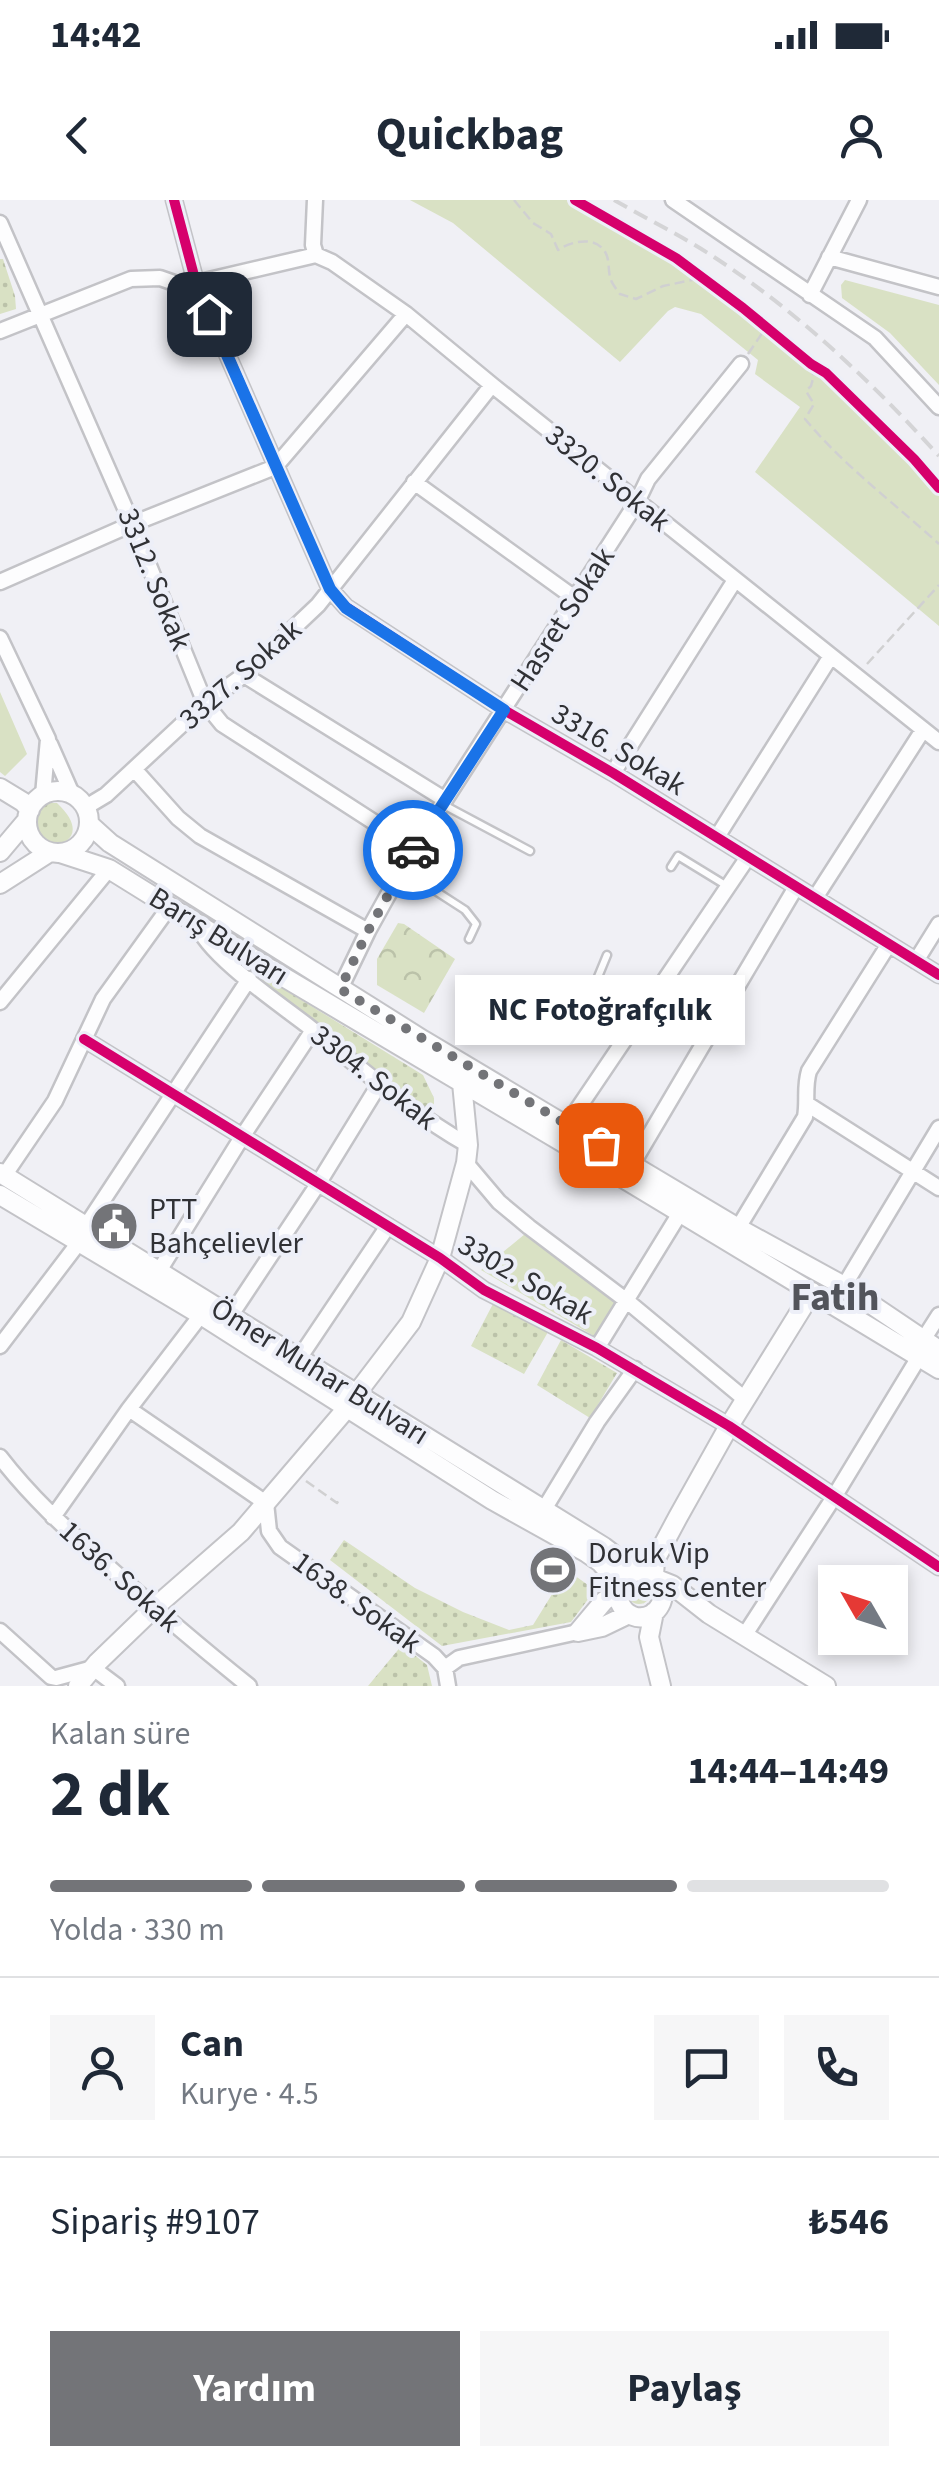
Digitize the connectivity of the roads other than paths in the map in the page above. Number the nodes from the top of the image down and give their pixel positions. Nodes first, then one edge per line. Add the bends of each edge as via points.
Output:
1 (174, 200) edge
2 (315, 200) edge
3 (859, 200) edge
4 (678, 201) edge
5 (0, 222) edge
6 (3, 241) edge
7 (316, 255) junction
8 (829, 257) junction
9 (196, 283) junction
10 (939, 288) edge
11 (810, 295) junction
12 (406, 314) junction
13 (41, 316) junction
14 (0, 330) edge
15 (741, 364) road end
16 (492, 385) junction
17 (939, 407) edge
18 (275, 467) junction
19 (414, 482) junction
20 (637, 502) junction
21 (132, 524) junction
22 (735, 580) junction
23 (0, 582) edge
24 (330, 589) junction
25 (576, 598) junction
26 (0, 638) edge
27 (831, 656) junction
28 (244, 675) junction
29 (205, 703) junction
30 (504, 710) junction
31 (923, 730) junction
32 (48, 738) junction
33 (939, 742) edge
34 (134, 769) junction
35 (613, 773) junction
36 (0, 788) edge
37 (72, 794) junction
38 (43, 795) junction
39 (443, 802) junction
40 (28, 815) junction
41 (88, 816) junction
42 (717, 837) junction
43 (414, 848) junction
44 (530, 850) dead end
45 (0, 852) edge
46 (55, 853) junction
47 (748, 857) junction
48 (670, 867) dead end
49 (109, 869) junction
50 (402, 869) junction
51 (0, 884) edge
52 (796, 886) junction
53 (728, 887) junction
54 (816, 898) junction
55 (170, 906) junction
56 (196, 923) junction
57 (939, 924) edge
58 (368, 931) junction
59 (469, 938) dead end
60 (888, 944) junction
61 (606, 955) dead end
62 (916, 960) junction
63 (939, 975) edge
64 (249, 980) junction
65 (340, 989) junction
66 (0, 1002) edge
67 (313, 1030) junction
68 (84, 1039) junction
69 (626, 1041) junction
70 (380, 1083) junction
71 (462, 1083) junction
72 (173, 1095) junction
73 (807, 1104) junction
74 (569, 1127) junction
75 (939, 1128) edge
76 (242, 1137) junction
77 (467, 1154) junction
78 (633, 1164) junction
79 (912, 1171) junction
80 (2, 1182) edge
81 (318, 1184) junction
82 (939, 1188) edge
83 (680, 1213) junction
84 (388, 1226) junction
85 (738, 1228) junction
86 (83, 1234) junction
87 (440, 1258) junction
88 (159, 1271) junction
89 (844, 1286) junction
90 (812, 1292) junction
91 (627, 1300) junction
92 (202, 1315) junction
93 (231, 1315) junction
94 (939, 1315) edge
95 (0, 1346) edge
96 (597, 1348) junction
97 (927, 1349) edge
98 (300, 1357) junction
99 (634, 1369) junction
100 (939, 1369) edge
101 (352, 1400) junction
102 (746, 1400) junction
103 (129, 1408) junction
104 (730, 1426) junction
105 (0, 1457) edge
106 (834, 1497) junction
107 (266, 1503) junction
108 (543, 1511) junction
109 (54, 1517) junction
110 (939, 1567) edge
111 (647, 1574) junction
112 (619, 1588) junction
113 (154, 1608) junction
114 (657, 1609) junction
115 (709, 1614) junction
116 (631, 1615) junction
117 (0, 1631) edge
118 (578, 1632) junction
119 (744, 1636) junction
120 (649, 1637) junction
121 (93, 1668) junction
122 (445, 1668) junction
123 (824, 1685) edge
124 (78, 1686) edge
125 (118, 1686) edge
126 (249, 1686) edge
127 (448, 1686) edge
128 (660, 1686) edge

1 - 9 street, 3316. Sokak
2 - 7 street
3 - 8 street
4 - 11 street
5 - 6 street, 3312. Sokak
6 - 13 street, 3312. Sokak
7 - 9 street
7 - 12 street, 3320. Sokak
8 - 10 street
8 - 11 street
9 - 13 street via 131,279
9 - 18 street, 3316. Sokak
11 - 17 street via 875,338
12 - 16 street, 3320. Sokak
12 - 18 street
13 - 14 street
13 - 21 street, 3312. Sokak
15 - 20 street, Hasret Sokak via 648,479
16 - 19 street, 3327. Sokak
16 - 20 street, 3320. Sokak
18 - 21 street
18 - 24 street, 3316. Sokak
19 - 24 street, 3327. Sokak
19 - 25 street
20 - 22 street, 3320. Sokak
20 - 25 street, Hasret Sokak
21 - 23 street
21 - 29 street, 3312. Sokak
22 - 27 street, 3320. Sokak
22 - 35 street
24 - 28 street, 3327. Sokak
24 - 30 street, 3316. Sokak via 346,608
25 - 30 street, Hasret Sokak
26 - 32 street
27 - 31 street, 3320. Sokak
27 - 42 street
28 - 29 street, 3327. Sokak
28 - 39 street
29 - 34 street, 3327. Sokak
29 - 43 street, 3312. Sokak via 222,724
30 - 35 street, 3316. Sokak
30 - 39 street, Hasret Sokak
31 - 33 street, 3320. Sokak
31 - 54 street
32 - 37 street
32 - 38 street
34 - 41 street, 3327. Sokak
34 - 58 street via 200,836
35 - 42 street, 3316. Sokak
36 - 40 main road via 23,802
37 - 38 main road
37 - 41 main road
38 - 40 main road
39 - 43 street, Hasret Sokak
39 - 44 lane
40 - 45 main road
40 - 46 main road via 32,840
41 - 46 main road via 83,841
41 - 65 main road, Barış Bulvarı via 110,844
42 - 47 street, 3316. Sokak
43 - 50 street, Hasret Sokak
46 - 49 main road, Barış Bulvarı
46 - 51 main road
47 - 52 street, 3316. Sokak
47 - 53 street
48 - 53 lane via 678,856
49 - 55 main road, Barış Bulvarı
49 - 66 street
50 - 58 street, Hasret Sokak
50 - 59 lane via 464,910 476,924
52 - 54 street, 3316. Sokak
52 - 78 street
53 - 69 street
54 - 60 street, 3316. Sokak
55 - 56 main road, Barış Bulvarı
55 - 68 street via 103,999
56 - 64 street, 3304. Sokak
56 - 71 main road, Barış Bulvarı
57 - 62 street
58 - 65 street, Hasret Sokak
60 - 62 street, 3316. Sokak
60 - 73 street via 809,1071
61 - 69 lane via 586,1006
62 - 63 street, 3316. Sokak
64 - 67 street, 3304. Sokak
64 - 72 street
65 - 74 main road, Barış Bulvarı
67 - 70 street, 3304. Sokak
67 - 76 street
68 - 72 street, 3302. Sokak
68 - 80 street via 55,1101
69 - 74 street
70 - 77 street, 3304. Sokak
70 - 81 street
71 - 77 main road
71 - 83 main road, Barış Bulvarı
72 - 76 street, 3302. Sokak
72 - 86 street
73 - 79 street
73 - 85 street
74 - 78 main road, Barış Bulvarı
75 - 79 street
76 - 81 street, 3302. Sokak
76 - 88 street
77 - 87 main road
77 - 91 street, 3304. Sokak via 499,1202
78 - 85 main road, Barış Bulvarı
79 - 82 street
79 - 89 street
80 - 86 main road, Ömer Muhar Bulvarı
81 - 84 street, 3302. Sokak
81 - 93 street
83 - 90 main road, Barış Bulvarı
83 - 91 street
84 - 87 street, 3302. Sokak
84 - 98 street
85 - 89 main road, Barış Bulvarı
86 - 88 main road, Ömer Muhar Bulvarı
86 - 92 main road, Ömer Muhar Bulvarı
86 - 95 street
87 - 96 street, 3302. Sokak via 484,1290
87 - 101 main road via 412,1322
88 - 93 main road, Ömer Muhar Bulvarı
89 - 97 main road, Barış Bulvarı
90 - 97 main road, Barış Bulvarı
90 - 102 main road
91 - 96 street
91 - 102 street, 3304. Sokak
92 - 101 main road, Ömer Muhar Bulvarı
92 - 103 street
93 - 98 main road, Ömer Muhar Bulvarı
94 - 97 street
96 - 99 street, 3302. Sokak
97 - 100 main road, Barış Bulvarı
97 - 106 street
98 - 101 main road, Ömer Muhar Bulvarı
99 - 104 street, 3302. Sokak
99 - 108 street
101 - 107 main road
101 - 108 main road, Ömer Muhar Bulvarı
101 - 112 main road, Ömer Muhar Bulvarı via 492,1500 600,1562
102 - 104 main road
103 - 107 street
103 - 109 street
104 - 106 street, 3302. Sokak
104 - 111 main road via 678,1516 649,1547
105 - 109 street, 1636. Sokak
106 - 110 street, 3302. Sokak
106 - 119 street
107 - 113 main road
107 - 122 street, 1638. Sokak via 269,1530 280,1547
108 - 111 main road, Ömer Muhar Bulvarı
109 - 113 street, 1636. Sokak
111 - 112 main road via 630,1574
111 - 114 main road via 663,1592
111 - 115 main road, Ömer Muhar Bulvarı
112 - 116 main road via 621,1606
112 - 118 main road
113 - 121 main road
113 - 126 street, 1636. Sokak
114 - 115 main road via 673,1599
114 - 116 main road
114 - 120 main road
115 - 119 main road
116 - 118 main road
116 - 120 main road
117 - 121 street via 51,1677
118 - 122 street via 459,1658
119 - 123 main road
120 - 128 main road
121 - 124 main road
121 - 125 street
122 - 127 street, 1638. Sokak

